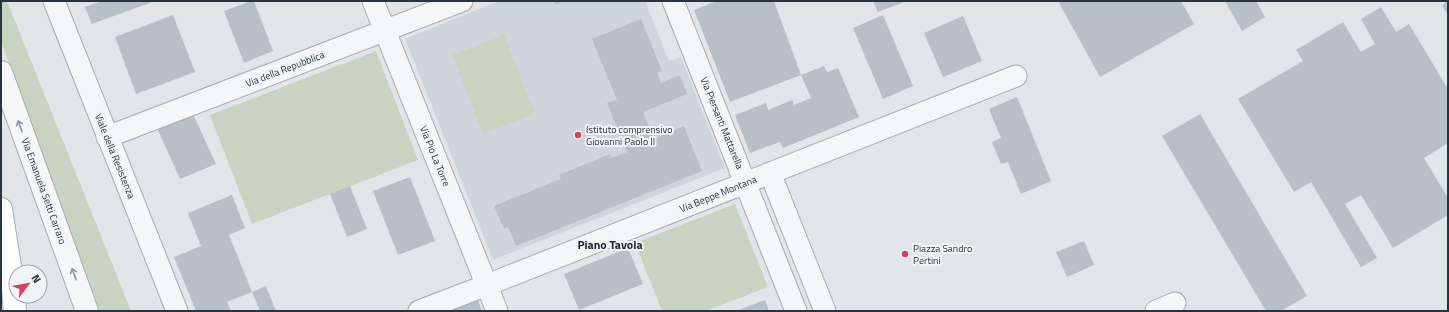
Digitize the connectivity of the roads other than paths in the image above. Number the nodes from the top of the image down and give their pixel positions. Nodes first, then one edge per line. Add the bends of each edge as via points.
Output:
1 (373, 1) edge
2 (462, 1) edge
3 (674, 1) edge
4 (61, 3) edge
5 (385, 31) junction
6 (1, 72) edge
7 (1016, 76) dead end
8 (107, 137) junction
9 (770, 173) junction
10 (745, 182) junction
11 (1, 210) edge
12 (487, 285) junction
13 (15, 311) edge
14 (87, 311) edge
15 (177, 311) edge
16 (419, 311) edge
17 (497, 311) edge
18 (796, 311) edge
19 (825, 311) edge

1 - 5 street, Via Pio La Torre
2 - 5 street, Via della Repubblica
3 - 10 street, Via Piersanti Mattarella
4 - 8 street, Viale della Resistenza
5 - 8 street, Via della Repubblica
5 - 12 street, Via Pio La Torre
14 -> 6 street, Via Emanuela Setti Carraro
7 - 9 street, Via Beppe Montana
8 - 15 street, Viale della Resistenza
9 - 10 street, Via Beppe Montana
9 - 19 street
10 - 12 street, Via Beppe Montana
10 - 18 street, Via Piersanti Mattarella
11 - 13 main road
12 - 16 street, Via Beppe Montana
12 - 17 street, Via Pio La Torre

